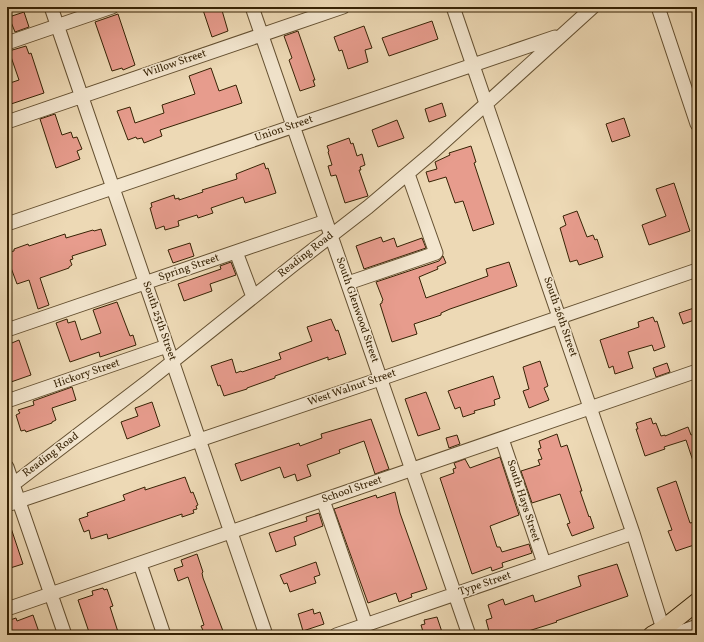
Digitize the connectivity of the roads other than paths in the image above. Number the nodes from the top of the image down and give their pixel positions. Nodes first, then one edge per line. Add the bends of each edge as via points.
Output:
1 (51, 7) edge
2 (112, 7) edge
3 (252, 7) edge
4 (343, 7) edge
5 (453, 7) edge
6 (593, 7) edge
7 (658, 7) edge
8 (58, 26) junction
9 (262, 35) junction
10 (561, 35) junction
11 (7, 43) edge
12 (473, 65) junction
13 (81, 96) junction
14 (486, 104) junction
15 (7, 122) edge
16 (697, 124) edge
17 (293, 126) junction
18 (408, 174) junction
19 (113, 188) junction
20 (326, 222) junction
21 (7, 224) edge
22 (331, 235) junction
23 (236, 252) junction
24 (697, 270) edge
25 (146, 283) junction
26 (348, 284) junction
27 (253, 297) junction
28 (560, 318) junction
29 (7, 330) edge
30 (167, 346) junction
31 (173, 362) junction
32 (697, 371) edge
33 (380, 379) junction
34 (7, 401) edge
35 (591, 408) junction
36 (502, 439) junction
37 (200, 440) junction
38 (7, 466) edge
39 (412, 470) junction
40 (10, 486) edge
41 (323, 500) junction
42 (13, 503) edge
43 (231, 532) junction
44 (633, 532) junction
45 (544, 563) junction
46 (140, 564) junction
47 (50, 594) junction
48 (454, 594) junction
49 (697, 602) edge
50 (7, 609) edge
51 (366, 625) junction
52 (697, 626) edge
53 (662, 633) edge
54 (64, 635) edge
55 (164, 635) edge
56 (266, 635) edge
57 (336, 635) edge
58 (468, 635) edge

1 - 8 street, South 25th Street
2 - 8 street
3 - 9 street, South Glenwood Street
4 - 9 street, Willow Street
5 - 12 street, South 26th Street
6 - 10 street, Reading Road
7 - 16 street
8 - 11 street
8 - 13 street, South 25th Street
9 - 13 street, Willow Street
9 - 17 street, South Glenwood Street
10 - 12 street, Union Street
10 - 14 street, Reading Road
12 - 14 street, South 26th Street
12 - 17 street, Union Street
13 - 15 street, Willow Street
13 - 19 street, South 25th Street
14 - 18 street, Reading Road
14 - 28 street, South 26th Street
17 - 19 street, Union Street
17 - 20 street, South Glenwood Street
18 - 22 street, Reading Road
18 - 26 street via 436,253
19 - 21 street, Union Street
19 - 25 street, South 25th Street
20 - 22 street, South Glenwood Street
20 - 23 street, Spring Street
22 - 26 street, South Glenwood Street
22 - 27 street, Reading Road
23 - 25 street, Spring Street
23 - 27 street
24 - 28 street, West Walnut Street
25 - 29 street, Spring Street
25 - 30 street, South 25th Street
26 - 33 street, South Glenwood Street
27 - 31 street, Reading Road
28 - 33 street, West Walnut Street
28 - 35 street, South 26th Street
30 - 31 street, South 25th Street
30 - 34 street, Hickory Street
31 - 37 street, South 25th Street
31 - 40 street, Reading Road
32 - 35 street, School Street
33 - 37 street, West Walnut Street
33 - 39 street, South Glenwood Street
35 - 36 street, School Street
35 - 44 street, South 26th Street
36 - 39 street, School Street
36 - 45 street, South Hays Street
37 - 42 street, West Walnut Street
37 - 43 street, South 25th Street
38 - 40 street
39 - 41 street, School Street
39 - 48 street, South Glenwood Street
40 - 42 street
41 - 43 street, School Street
41 - 51 street
42 - 47 street
43 - 46 street, School Street
43 - 56 street, South 25th Street
44 - 45 street, Type Street
44 - 53 street, South 26th Street
45 - 48 street, Type Street
46 - 47 street, School Street
46 - 55 street
47 - 50 street, School Street
47 - 54 street
48 - 51 street, Type Street
48 - 58 street, South Glenwood Street
49 - 53 main road
51 - 57 street, Type Street
52 - 53 street

